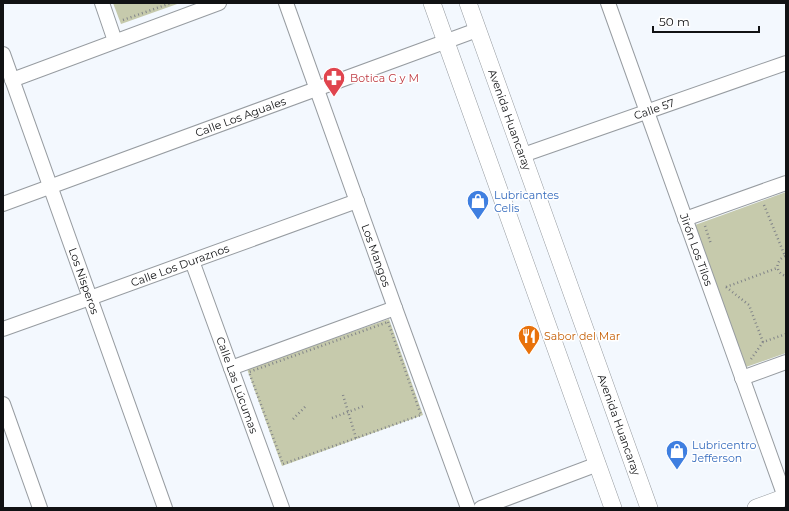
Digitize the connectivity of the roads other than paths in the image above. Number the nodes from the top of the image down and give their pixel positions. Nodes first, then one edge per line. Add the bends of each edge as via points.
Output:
1 (102, 3) edge
2 (219, 3) edge
3 (286, 3) edge
4 (432, 3) edge
5 (468, 3) edge
6 (608, 3) edge
7 (477, 30) junction
8 (116, 42) junction
9 (446, 42) junction
10 (3, 54) edge
11 (786, 63) edge
12 (12, 80) junction
13 (316, 89) junction
14 (647, 112) junction
15 (522, 155) junction
16 (786, 183) edge
17 (50, 187) junction
18 (357, 201) junction
19 (3, 204) edge
20 (685, 219) junction
21 (192, 261) junction
22 (90, 298) junction
23 (395, 308) junction
24 (3, 330) edge
25 (786, 362) edge
26 (231, 368) junction
27 (742, 378) junction
28 (3, 404) edge
29 (8, 433) edge
30 (598, 464) junction
31 (785, 497) edge
32 (40, 508) edge
33 (165, 508) edge
34 (282, 508) edge
35 (468, 508) edge
36 (481, 508) edge
37 (614, 508) edge
38 (650, 508) edge
39 (756, 508) edge

1 - 8 street
2 - 8 street
3 - 13 street, Los Mangos
4 - 9 main road
5 - 7 main road, Avenida Huancaray
6 - 14 street, Jirón Los Tilos
7 - 9 street, Calle Los Aguales
7 - 15 main road, Avenida Huancaray
8 - 12 street
9 - 13 street, Calle Los Aguales
9 - 30 main road
10 - 12 street, Los Nisperos
11 - 14 street, Calle 57
12 - 17 street, Los Nisperos
13 - 17 street, Calle Los Aguales
13 - 18 street, Los Mangos
14 - 15 street, Calle 57
14 - 20 street, Jirón Los Tilos
15 - 38 main road, Avenida Huancaray
16 - 20 street
17 - 19 street, Calle Los Aguales
17 - 22 street, Los Nisperos
18 - 21 street, Calle Los Duraznos
18 - 23 street, Los Mangos
20 - 27 street, Jirón Los Tilos
21 - 22 street, Calle Los Duraznos
21 - 26 street, Calle Las Lúcumas
22 - 24 street, Calle Los Duraznos
22 - 33 street, Los Nisperos
23 - 26 street
23 - 35 street, Los Mangos
25 - 27 street
26 - 34 street, Calle Las Lúcumas
27 - 31 street, Jirón Los Tilos
28 - 29 street
29 - 32 street
30 - 36 street
30 - 37 main road
31 - 39 main road

